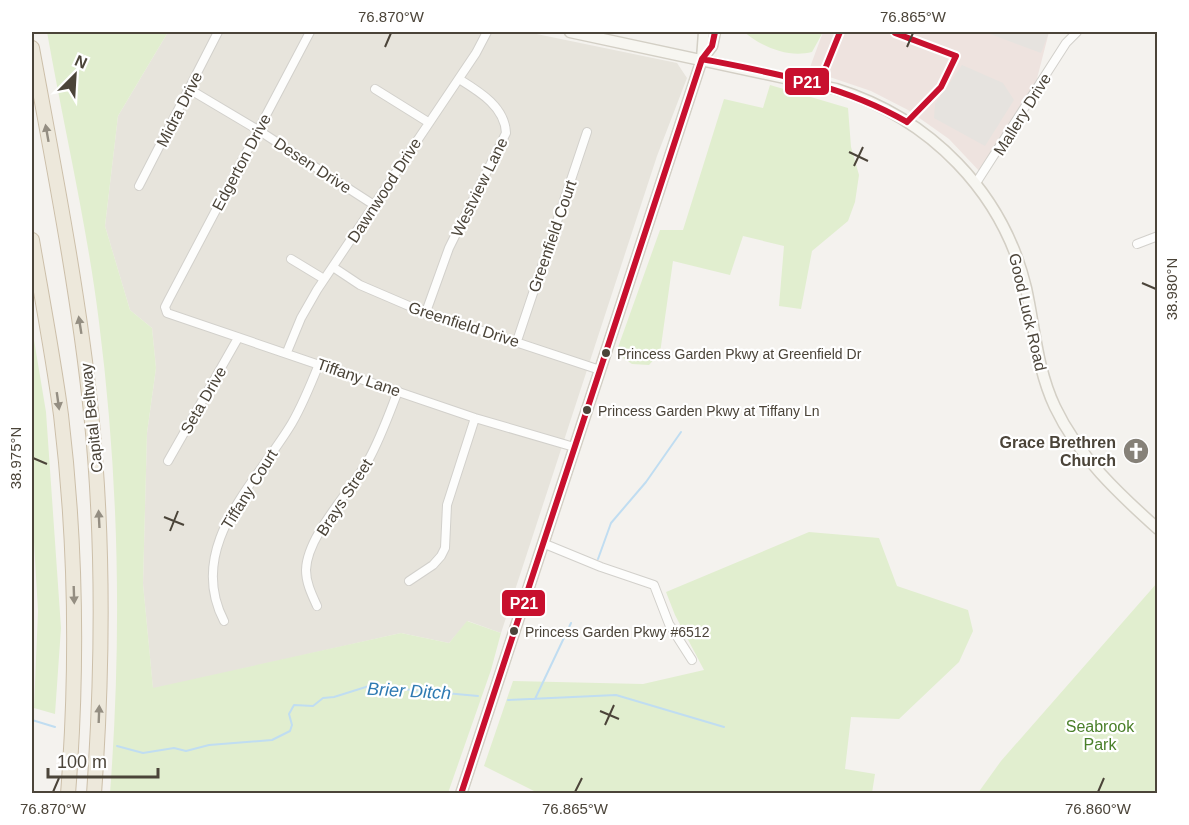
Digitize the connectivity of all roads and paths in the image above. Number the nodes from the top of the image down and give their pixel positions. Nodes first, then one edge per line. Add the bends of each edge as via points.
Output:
1 (218, 32) edge
2 (310, 32) edge
3 (487, 32) edge
4 (570, 32) edge
5 (704, 32) edge
6 (715, 32) edge
7 (1077, 32) edge
8 (32, 48) edge
9 (702, 59) junction
10 (459, 79) junction
11 (189, 89) junction
12 (375, 89) dead end
13 (428, 123) junction
14 (258, 129) junction
15 (586, 132) dead end
16 (976, 183) junction
17 (139, 186) dead end
18 (374, 205) junction
19 (1158, 236) edge
20 (32, 240) edge
21 (1137, 244) dead end
22 (291, 259) dead end
23 (333, 267) junction
24 (324, 279) junction
25 (173, 292) joint
26 (426, 312) junction
27 (238, 338) junction
28 (517, 341) junction
29 (287, 352) junction
30 (318, 364) junction
31 (600, 370) junction
32 (398, 391) junction
33 (475, 418) junction
34 (574, 447) junction
35 (168, 461) dead end
36 (1158, 529) edge
37 (545, 544) junction
38 (409, 581) dead end
39 (316, 606) dead end
40 (224, 621) dead end
41 (692, 660) dead end
42 (68, 794) edge
43 (94, 794) edge
44 (461, 794) edge

1 - 11 street, Midra Drive
2 - 14 street, Edgerton Drive
3 - 10 street, Dawnwood Drive
4 - 9 main road, Good Luck Road
5 - 9 main road
6 - 9 main road via 712,46
7 - 16 street, Mallery Drive via 1066,43
43 -> 8 highway, Capital Beltway via 102,622 96,464 73,281
9 - 16 main road, Good Luck Road via 860,97 927,135
9 - 31 main road
10 - 13 street, Dawnwood Drive
10 - 26 street, Westview Lane via 502,114 506,133 449,248
11 - 14 street, Desen Drive
11 - 17 street, Midra Drive
12 - 13 street
13 - 18 street, Dawnwood Drive
14 - 18 street, Desen Drive
14 - 25 street, Edgerton Drive
15 - 28 street, Greenfield Court
16 - 36 main road, Good Luck Road via 1014,250 1026,289 1041,371 1056,408 1085,455
18 - 23 street, Dawnwood Drive
19 - 21 street
20 -> 42 highway, Capital Beltway via 60,413 70,516 74,658
22 - 24 street
23 - 24 street, Dawnwood Drive
23 - 26 street, Greenfield Drive via 360,285
24 - 29 street, Dawnwood Drive
25 - 27 street, Tiffany Lane via 165,308 167,313
26 - 28 street, Greenfield Drive
27 - 29 street, Tiffany Lane
27 - 35 street, Seta Drive
28 - 31 street, Greenfield Drive
29 - 30 street, Tiffany Lane
30 - 32 street, Tiffany Lane
30 - 40 street, Tiffany Court via 292,423 220,535 215,555 215,590
31 - 34 main road
32 - 33 street, Tiffany Lane
32 - 39 street, Brays Street via 377,445 311,553 306,571
33 - 34 street, Tiffany Lane
33 - 38 street via 447,505 445,548 433,565
34 - 37 main road
37 - 41 street via 654,585 669,624
37 - 44 main road

